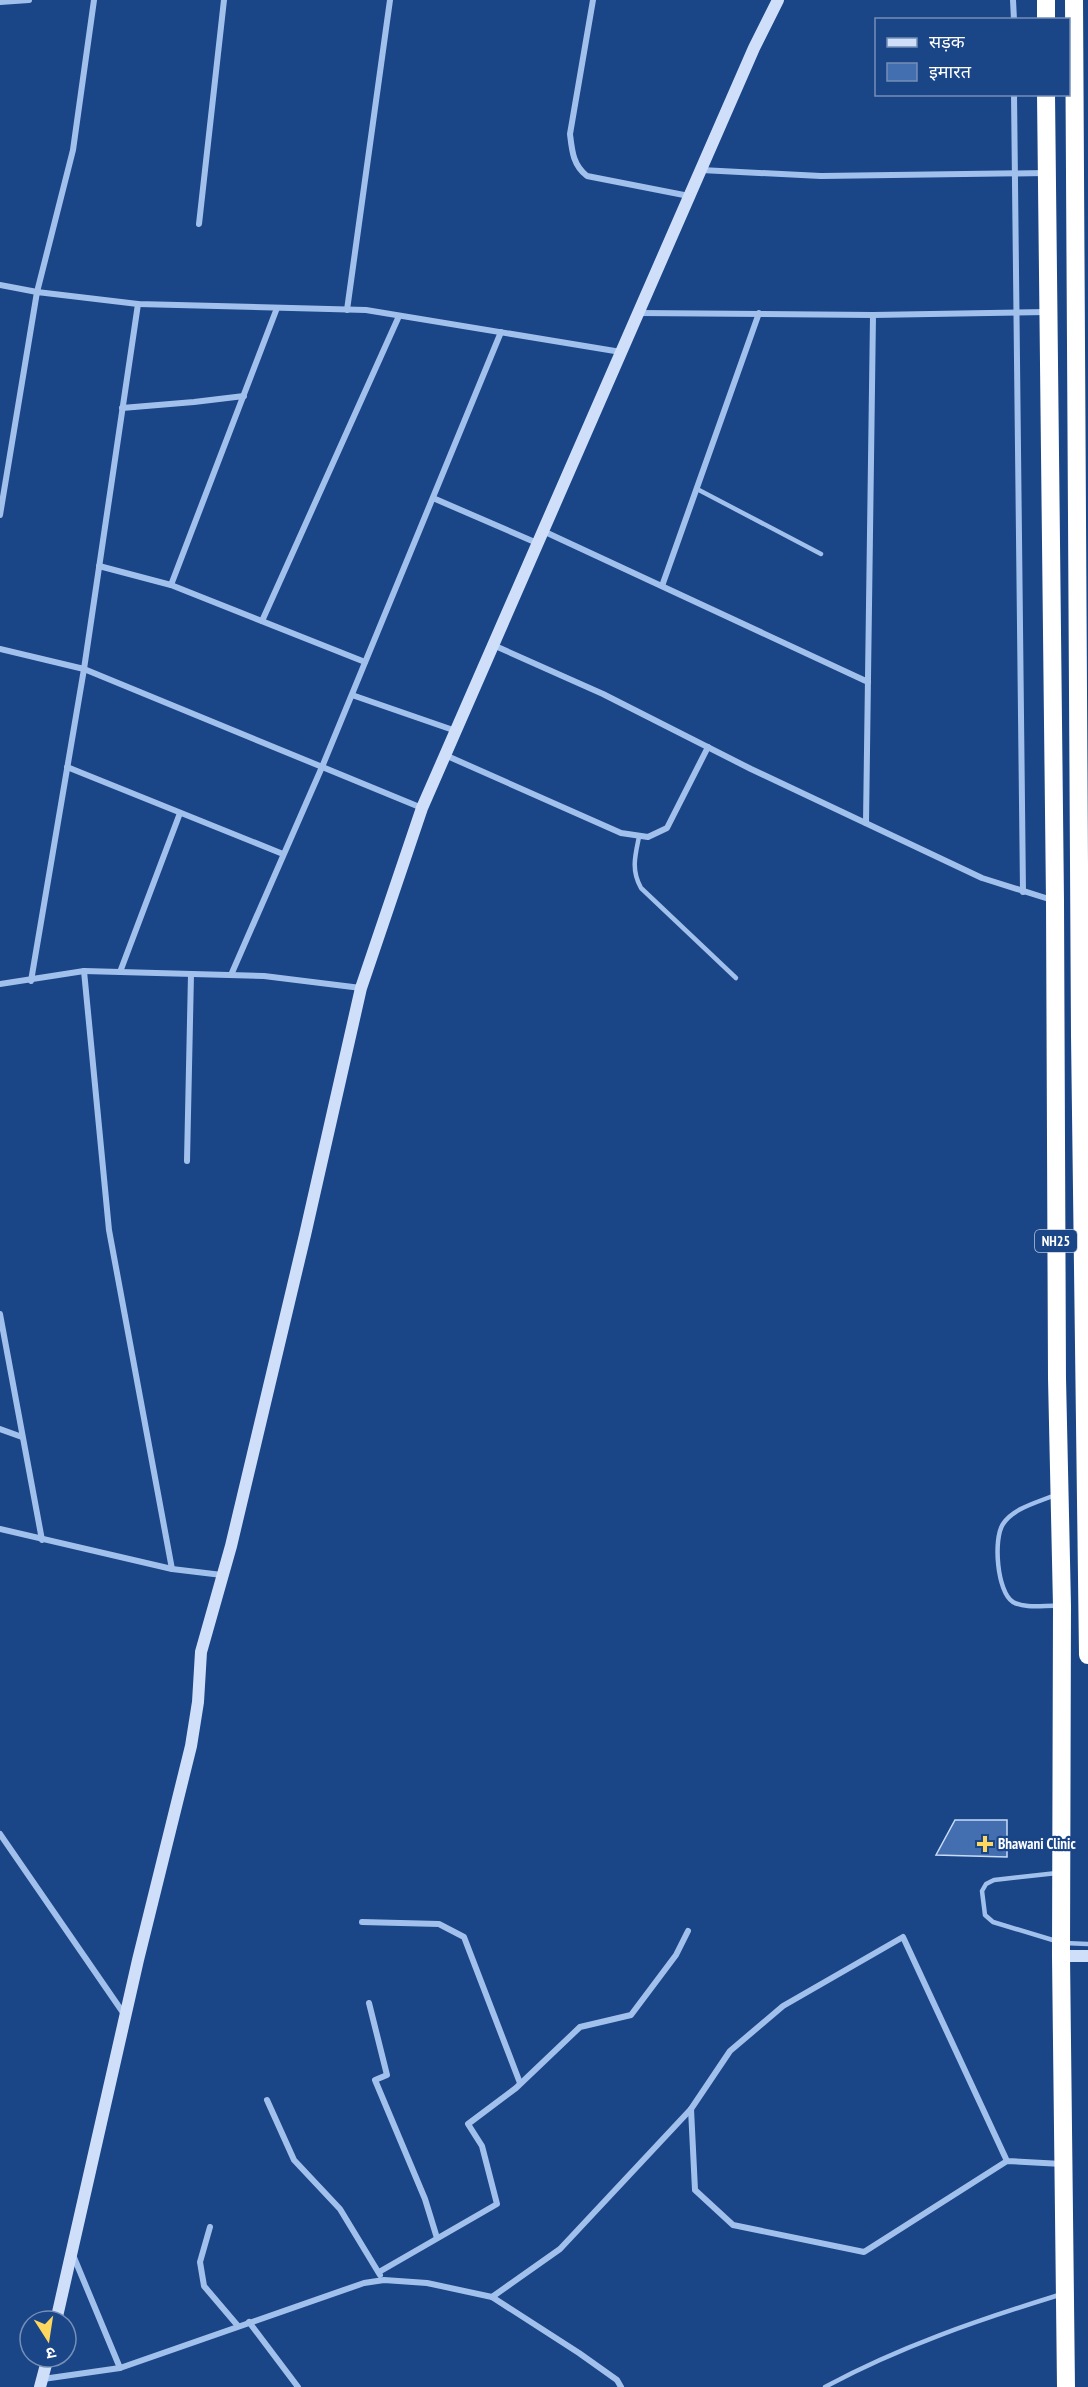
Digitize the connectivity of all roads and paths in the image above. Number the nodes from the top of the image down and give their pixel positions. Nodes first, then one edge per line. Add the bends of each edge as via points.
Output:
1 (29, 0) edge
2 (94, 0) edge
3 (224, 0) edge
4 (390, 0) edge
5 (593, 0) edge
6 (778, 0) edge
7 (1013, 0) edge
8 (1046, 0) edge
9 (1074, 0) edge
10 (0, 2) edge
11 (1014, 18) edge
12 (1046, 18) edge
13 (1014, 96) edge
14 (1046, 96) edge
15 (701, 170) junction
16 (1047, 173) junction
17 (1014, 174) junction
18 (689, 196) junction
19 (199, 224) dead end
20 (0, 285) edge
21 (37, 292) junction
22 (138, 304) junction
23 (277, 308) junction
24 (347, 310) junction
25 (1048, 312) junction
26 (638, 313) junction
27 (1015, 313) junction
28 (759, 314) junction
29 (873, 315) junction
30 (399, 316) junction
31 (501, 332) junction
32 (1082, 351) edge
33 (622, 352) junction
34 (244, 396) junction
35 (122, 408) junction
36 (697, 489) junction
37 (433, 498) junction
38 (0, 516) edge
39 (543, 531) junction
40 (538, 543) junction
41 (821, 554) dead end
42 (99, 566) junction
43 (171, 585) junction
44 (662, 586) junction
45 (262, 621) junction
46 (493, 645) junction
47 (0, 649) edge
48 (365, 663) junction
49 (84, 669) junction
50 (868, 682) junction
51 (352, 695) junction
52 (456, 731) junction
53 (708, 747) junction
54 (445, 755) junction
55 (67, 767) junction
56 (322, 767) junction
57 (422, 808) junction
58 (180, 813) junction
59 (866, 823) junction
60 (639, 837) junction
61 (283, 854) junction
62 (1023, 892) junction
63 (1055, 901) junction
64 (84, 971) junction
65 (120, 972) junction
66 (191, 974) junction
67 (231, 975) junction
68 (736, 978) dead end
69 (31, 981) junction
70 (0, 984) edge
71 (361, 988) junction
72 (1084, 1036) edge
73 (187, 1161) dead end
74 (0, 1314) edge
75 (1087, 1340) edge
76 (0, 1429) edge
77 (22, 1437) junction
78 (1060, 1492) junction
79 (0, 1529) edge
80 (42, 1539) junction
81 (1088, 1567) edge
82 (171, 1569) junction
83 (222, 1575) junction
84 (1062, 1606) junction
85 (1088, 1655) edge
86 (0, 1834) edge
87 (1062, 1873) junction
88 (362, 1922) dead end
89 (687, 1931) dead end
90 (1088, 1944) edge
91 (1061, 1949) junction
92 (1088, 1956) edge
93 (369, 2003) dead end
94 (126, 2017) junction
95 (520, 2083) junction
96 (267, 2100) dead end
97 (691, 2109) junction
98 (1007, 2161) junction
99 (1063, 2164) junction
100 (210, 2227) dead end
101 (437, 2238) junction
102 (72, 2253) junction
103 (379, 2272) junction
104 (384, 2280) junction
105 (1065, 2294) junction
106 (492, 2297) junction
107 (59, 2309) edge
108 (249, 2322) junction
109 (238, 2326) junction
110 (120, 2368) junction
111 (41, 2383) edge
112 (298, 2387) edge
113 (621, 2387) edge
114 (825, 2387) edge
115 (1066, 2387) edge

1 - 10 street
2 - 21 street via 73,150
3 - 19 street
4 - 24 street
5 - 18 street via 570,134 578,168 587,176
6 - 15 street
7 - 11 street
8 - 12 highway
9 - 32 highway, NH25 via 1078,40
13 - 17 street
14 - 16 highway, NH25
15 - 17 street via 821,176
15 - 18 street
16 - 17 street
16 - 25 highway, NH25
17 - 27 street
18 - 26 street
20 - 21 street
21 - 22 street
21 - 38 street
22 - 23 street
22 - 35 street
23 - 24 street
23 - 34 street
24 - 30 street
25 - 27 street
25 - 63 highway, NH25
26 - 28 street
26 - 33 street
27 - 29 street
27 - 62 street
28 - 29 street
28 - 36 street
29 - 50 street
30 - 31 street
30 - 45 street
31 - 33 street
31 - 37 street
32 - 72 highway, NH25
33 - 39 street
34 - 35 street
34 - 43 street
35 - 42 street
36 - 41 lane
36 - 44 street
37 - 40 street
37 - 48 street
39 - 40 street
39 - 44 street
40 - 46 street
42 - 43 street
42 - 49 street
43 - 45 street
44 - 50 street
45 - 48 street
46 - 52 street
46 - 53 street
47 - 49 street
48 - 51 street
49 - 55 street
49 - 56 street
50 - 59 street
51 - 52 street
51 - 56 street
52 - 54 street
53 - 59 street
53 - 60 street via 667,828
54 - 57 street
54 - 60 street via 621,833
55 - 58 street
55 - 69 street
56 - 57 street
56 - 61 street
57 - 71 street
58 - 61 street
58 - 65 street
59 - 62 street via 982,878
60 - 68 lane via 633,864 634,877 641,888
61 - 67 street
62 - 63 street
63 - 78 highway, NH25
64 - 65 street
64 - 69 street
64 - 82 street via 109,1230
65 - 66 street
66 - 67 street
66 - 73 street
67 - 71 street
69 - 70 street
71 - 83 street via 303,1246
72 - 75 highway, NH25
74 - 77 street
75 - 81 highway, NH25
76 - 77 street
77 - 80 street
78 - 84 highway, NH25
78 - 84 lane via 1011,1514 1002,1525 997,1554 1005,1593 1012,1601
79 - 80 street
80 - 82 street
81 - 85 highway, NH25
82 - 83 street
83 - 94 street via 201,1652 191,1746
84 - 87 highway, NH25
86 - 94 street
87 - 91 highway, NH25
87 - 91 lane via 994,1880 982,1891 985,1915 993,1922
88 - 95 street via 440,1924 464,1937
89 - 95 street via 676,1955 631,2015 580,2027
90 - 91 lane
91 - 92 street
91 - 99 highway, NH25
93 - 101 street via 387,2075 375,2080 425,2199
94 - 102 street
95 - 101 street via 468,2124 482,2146 497,2204
96 - 103 street via 294,2160 340,2209
97 - 98 street via 695,2190 732,2225 864,2252
97 - 98 street via 730,2051 783,2006 903,1937
97 - 106 street via 560,2249
98 - 99 street
99 - 105 highway, NH25
100 - 109 street via 200,2262 204,2286
101 - 103 street
102 - 107 street
102 - 110 street
103 - 104 street
104 - 106 street via 427,2283
104 - 108 street via 364,2283
105 - 114 lane via 955,2329 860,2368
105 - 115 highway, NH25
106 - 113 street via 579,2353
108 - 109 street
108 - 112 street
109 - 110 street
110 - 111 street

